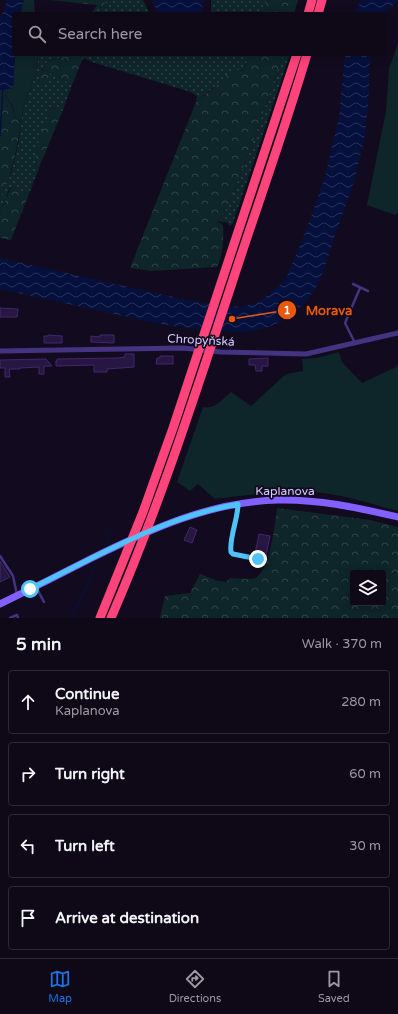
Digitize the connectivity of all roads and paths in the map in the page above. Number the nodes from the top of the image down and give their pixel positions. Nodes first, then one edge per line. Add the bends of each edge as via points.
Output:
1 (312, 0) edge
2 (322, 0) edge
3 (309, 12) edge
4 (319, 12) edge
5 (296, 56) edge
6 (306, 56) edge
7 (353, 284) dead end
8 (360, 288) junction
9 (368, 291) dead end
10 (398, 333) edge
11 (355, 344) junction
12 (0, 351) edge
13 (238, 504) junction
14 (398, 517) edge
15 (0, 556) edge
16 (258, 559) dead end
17 (36, 586) junction
18 (17, 596) junction
19 (44, 602) dead end
20 (0, 604) edge
21 (10, 618) edge
22 (18, 618) edge
23 (100, 618) edge
24 (111, 618) edge

1 - 3 highway
2 - 4 highway
5 - 23 highway via 143,512
6 - 24 highway via 208,357 155,509
7 - 8 lane
8 - 9 lane
8 - 11 lane via 345,323
10 - 11 street, Chropyňská
11 - 12 street, Chropyňská via 306,354 221,352 183,348
13 - 14 main road, Kaplanova via 280,500 317,501
13 - 16 lane via 231,552
13 - 17 main road, Kaplanova via 167,524
15 - 18 lane via 13,576
17 - 18 main road, Kaplanova
17 - 19 lane
18 - 20 main road, Kaplanova
21 - 22 lane via 17,615

